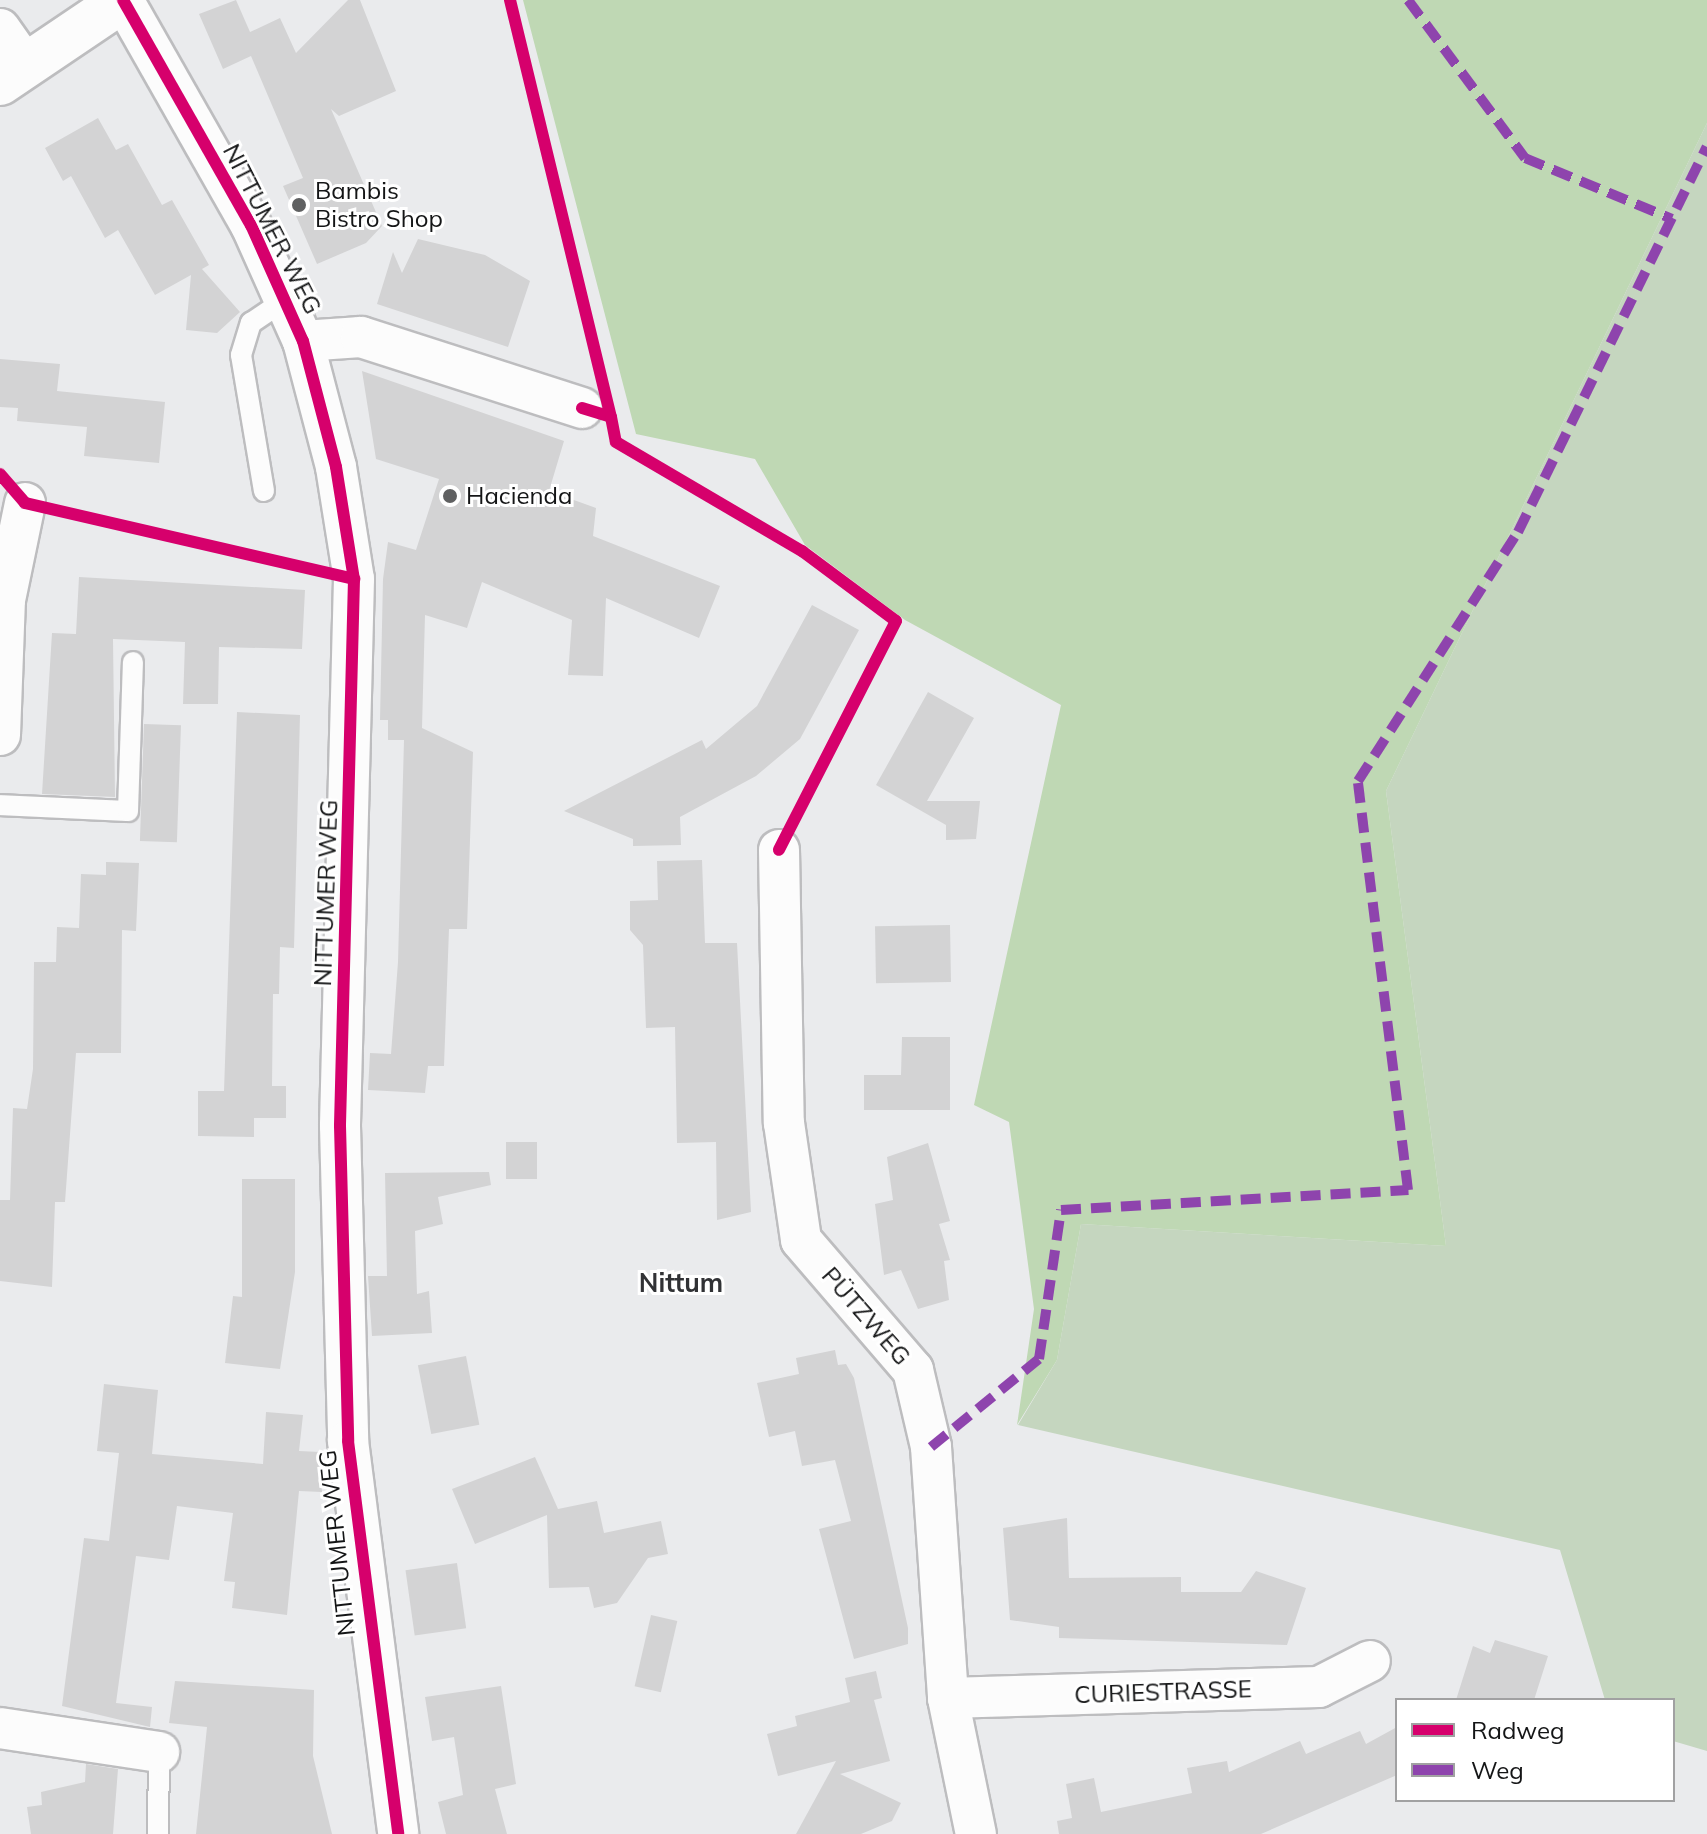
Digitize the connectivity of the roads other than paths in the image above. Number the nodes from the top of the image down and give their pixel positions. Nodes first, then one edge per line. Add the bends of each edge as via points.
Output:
1 (123, 0) edge
2 (0, 29) edge
3 (13, 74) edge
4 (285, 300) junction
5 (303, 341) junction
6 (582, 408) dead end
7 (264, 491) dead end
8 (25, 503) dead end
9 (133, 662) dead end
10 (0, 735) edge
11 (0, 805) edge
12 (779, 850) dead end
13 (1370, 1661) dead end
14 (948, 1698) junction
15 (0, 1728) edge
16 (159, 1752) joint
17 (158, 1834) edge
18 (398, 1834) edge
19 (976, 1834) edge

1 - 3 main road
1 - 4 street, NITTUMER WEG via 251,225
2 - 3 street
4 - 5 street, NITTUMER WEG
4 - 7 lane via 251,323 241,355
5 - 6 street, NITTUMER WEG via 361,337
5 - 18 street, NITTUMER WEG via 336,467 354,579 340,1126 348,1441
8 - 10 street via 5,600
9 - 11 lane via 128,811
12 - 14 street, PÜTZWEG via 784,1123 801,1240 913,1370 931,1447
13 - 14 street, CURIESTRASSE via 1319,1687
14 - 19 street, PÜTZWEG
15 - 16 street
16 - 17 lane

